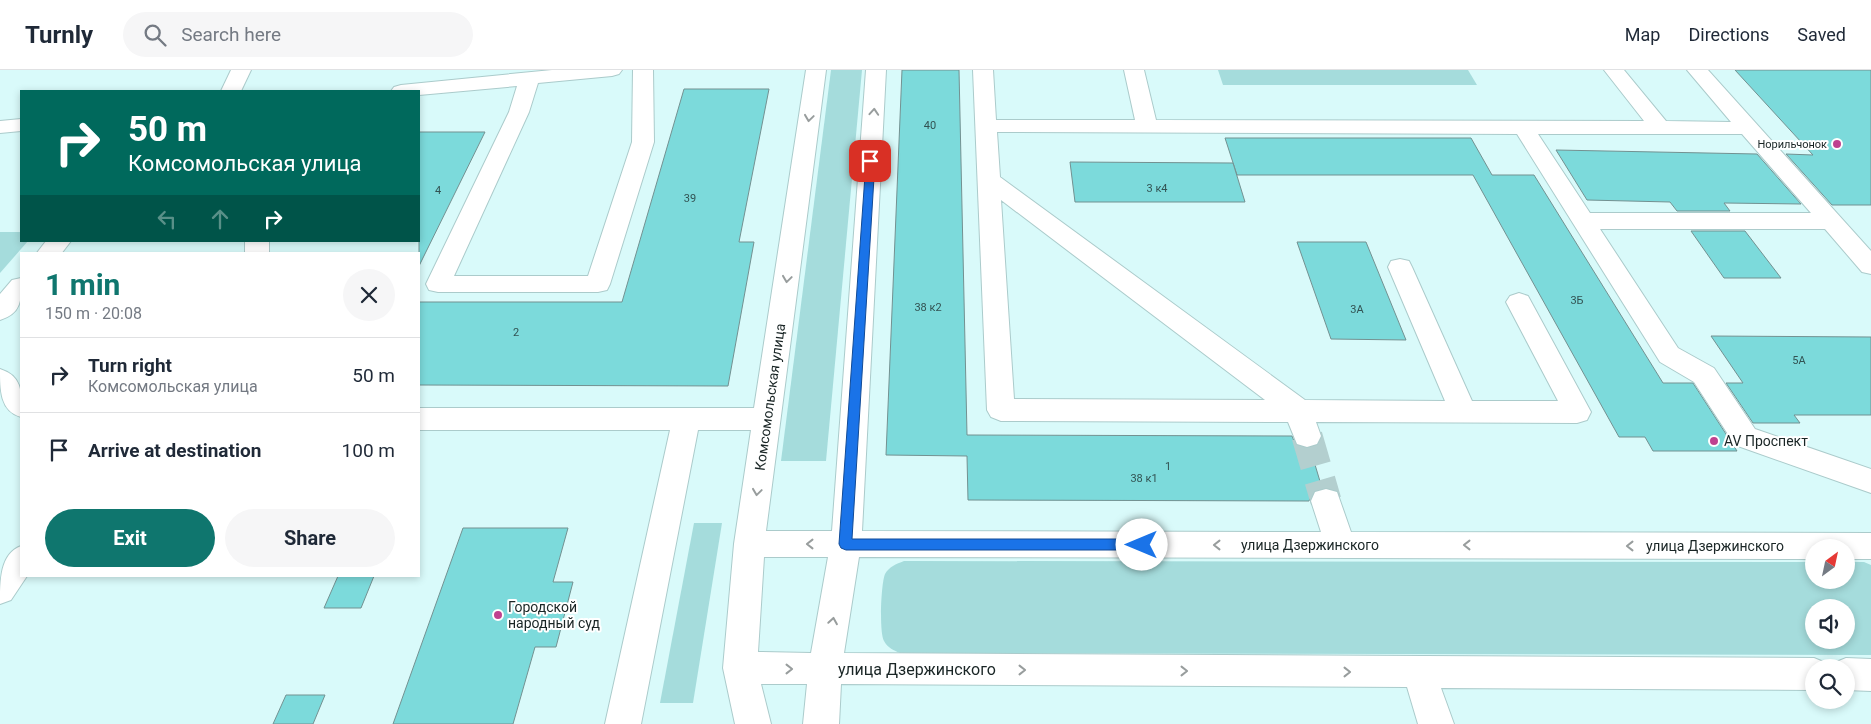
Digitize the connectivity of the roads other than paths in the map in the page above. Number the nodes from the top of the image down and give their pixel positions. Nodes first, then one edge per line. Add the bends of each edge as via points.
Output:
1 (242, 70) edge
2 (612, 70) edge
3 (643, 70) edge
4 (816, 70) edge
5 (876, 70) edge
6 (984, 70) edge
7 (1134, 70) edge
8 (1614, 70) edge
9 (1697, 70) edge
10 (529, 78) junction
11 (232, 90) edge
12 (411, 90) edge
13 (20, 125) edge
14 (0, 126) edge
15 (986, 126) junction
16 (1152, 126) junction
17 (1523, 127) junction
18 (1659, 127) junction
19 (1748, 128) junction
20 (989, 180) junction
21 (1583, 220) junction
22 (1831, 221) junction
23 (58, 242) edge
24 (50, 252) edge
25 (1871, 266) edge
26 (1400, 267) dead end
27 (20, 287) edge
28 (1519, 302) dead end
29 (0, 311) edge
30 (0, 379) edge
31 (20, 406) edge
32 (1463, 411) junction
33 (420, 419) edge
34 (686, 420) junction
35 (767, 420) junction
36 (1303, 424) junction
37 (1871, 481) edge
38 (1326, 501) tunnel mouth
39 (749, 544) junction
40 (846, 544) junction
41 (1340, 545) junction
42 (1871, 546) edge
43 (20, 560) edge
44 (0, 590) edge
45 (740, 668) junction
46 (825, 669) junction
47 (1419, 672) junction
48 (1805, 674) edge
49 (1855, 674) edge
50 (1871, 675) edge
51 (623, 724) edge
52 (753, 724) edge
53 (821, 724) edge
54 (1436, 724) edge

1 - 11 street
2 - 10 street
3 - 10 street via 643,142 598,284 438,284 519,112
4 -> 35 street, Комсомольская улица
40 -> 5 street
6 - 15 street
7 - 16 street
8 - 18 street
9 - 19 street
10 - 12 street
13 - 14 street
15 - 16 street
15 - 20 street
16 - 17 street
17 - 18 street
17 - 21 street
18 - 19 street
19 - 22 street
20 - 36 street
20 - 36 street via 1001,410
21 - 22 street
21 - 37 street via 1669,355 1704,375 1745,437
22 - 25 street
23 - 24 street
26 - 32 street
27 - 29 street
28 - 32 street via 1577,412
30 - 31 street
32 - 36 street
33 - 34 street
34 - 35 street
34 - 51 street
35 -> 39 street, Комсомольская улица
38 - 41 street
40 -> 39 street, улица Дзержинского
39 - 45 street, Комсомольская улица
41 -> 40 street, улица Дзержинского
46 -> 40 street
42 -> 41 street, улица Дзержинского
43 - 44 street
45 -> 46 street, улица Дзержинского
45 - 52 street, Комсомольская улица
46 -> 47 street, улица Дзержинского
46 - 53 street
47 - 48 street, улица Дзержинского
47 - 54 street
49 - 50 street

